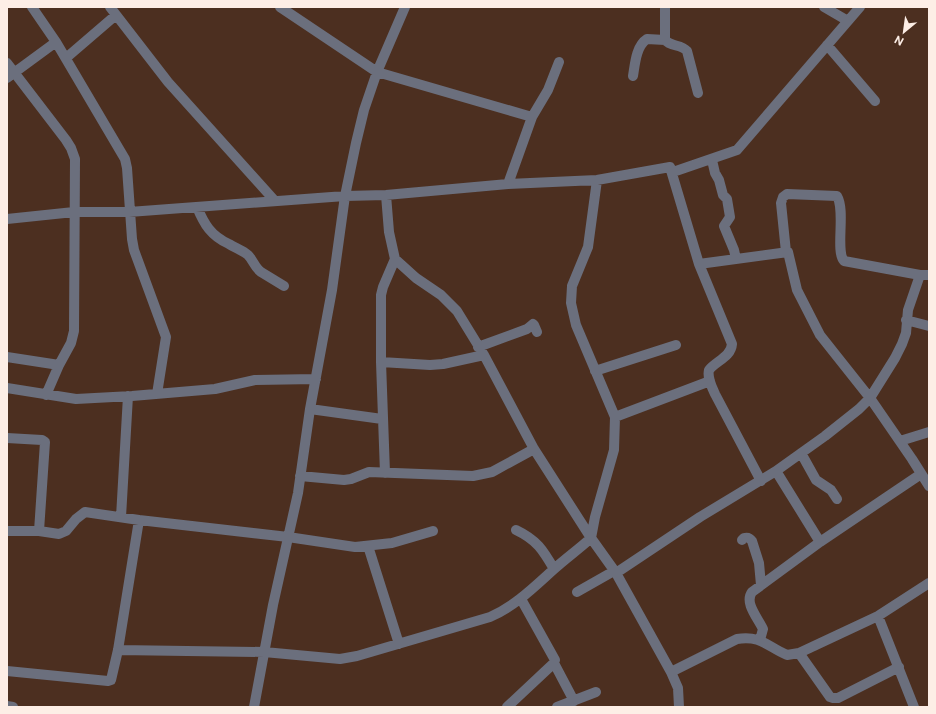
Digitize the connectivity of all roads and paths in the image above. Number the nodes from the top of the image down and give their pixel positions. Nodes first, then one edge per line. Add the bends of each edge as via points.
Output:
1 (32, 7) edge
2 (280, 7) edge
3 (405, 7) edge
4 (665, 7) edge
5 (824, 7) edge
6 (860, 7) edge
7 (113, 11) edge
8 (848, 21) junction
9 (665, 40) junction
10 (56, 42) junction
11 (827, 45) junction
12 (66, 58) junction
13 (559, 62) dead end
14 (7, 63) edge
15 (376, 72) junction
16 (11, 75) edge
17 (633, 76) dead end
18 (698, 93) dead end
19 (876, 101) dead end
20 (532, 117) junction
21 (712, 160) junction
22 (670, 167) junction
23 (597, 180) junction
24 (508, 184) junction
25 (386, 195) junction
26 (345, 196) junction
27 (276, 201) junction
28 (197, 207) junction
29 (74, 212) junction
30 (130, 212) junction
31 (7, 219) edge
32 (786, 252) junction
33 (736, 259) junction
34 (395, 260) junction
35 (699, 264) junction
36 (925, 275) edge
37 (284, 286) dead end
38 (906, 320) junction
39 (929, 326) edge
40 (537, 332) dead end
41 (676, 345) dead end
42 (481, 351) junction
43 (7, 357) edge
44 (381, 362) junction
45 (59, 365) junction
46 (595, 371) junction
47 (316, 379) junction
48 (710, 381) junction
49 (7, 388) edge
50 (157, 394) junction
51 (46, 395) junction
52 (128, 396) junction
53 (870, 398) junction
54 (310, 409) junction
55 (615, 417) junction
56 (382, 419) junction
57 (929, 432) edge
58 (7, 438) edge
59 (900, 441) junction
60 (534, 449) junction
61 (801, 453) junction
62 (776, 472) junction
63 (385, 473) junction
64 (921, 474) junction
65 (300, 476) junction
66 (761, 481) junction
67 (929, 486) edge
68 (837, 499) dead end
69 (121, 518) junction
70 (139, 520) junction
71 (516, 530) dead end
72 (7, 531) edge
73 (39, 531) junction
74 (433, 531) dead end
75 (288, 537) junction
76 (592, 538) junction
77 (742, 540) dead end
78 (820, 542) junction
79 (368, 546) junction
80 (554, 569) junction
81 (615, 572) junction
82 (929, 583) edge
83 (761, 585) junction
84 (577, 592) dead end
85 (521, 600) junction
86 (878, 616) junction
87 (760, 640) junction
88 (399, 644) junction
89 (118, 650) junction
90 (264, 652) junction
91 (799, 653) junction
92 (554, 663) junction
93 (899, 667) junction
94 (7, 672) edge
95 (671, 672) junction
96 (596, 692) dead end
97 (574, 701) junction
98 (7, 706) edge
99 (13, 707) edge
100 (254, 707) edge
101 (507, 707) edge
102 (557, 707) edge
103 (679, 707) edge
104 (914, 707) edge

1 - 10 street
2 - 15 street
3 - 15 street
4 - 9 street
5 - 8 street
6 - 8 street
7 - 12 street
7 - 27 street via 168,82
8 - 11 street
9 - 17 street via 644,41 638,50
9 - 18 street via 668,44 687,51
10 - 12 street
10 - 16 street
11 - 19 street
11 - 21 street via 742,146
12 - 30 street via 125,159
13 - 20 street via 548,90
14 - 16 street
15 - 20 street
15 - 26 street via 364,110
16 - 29 street via 71,148 74,159
20 - 24 street
21 - 22 street via 673,172
21 - 33 street via 723,195 727,199 730,217 724,226
22 - 23 street
22 - 35 street
23 - 24 street
23 - 46 street via 588,247 572,286 571,303 576,325
24 - 25 street
25 - 26 street
25 - 34 street via 389,232
26 - 27 street
26 - 47 street
27 - 28 street
28 - 30 street
28 - 37 street via 208,229 224,242 248,255 254,261 257,270
29 - 30 street
29 - 31 street
29 - 45 street via 74,331 71,343
30 - 50 street via 134,250 166,337
32 - 33 street
32 - 36 street via 783,197 796,193 837,196 841,255 844,261
32 - 53 street via 789,254 797,290 820,335
33 - 35 street
34 - 42 street via 451,304
34 - 44 street via 381,295
35 - 48 street via 732,344 731,351 709,370
36 - 38 street via 908,310
38 - 39 street
38 - 53 street via 902,344
40 - 42 street via 533,324
41 - 46 street
42 - 44 street via 443,364
42 - 60 street
43 - 45 street
44 - 56 street
45 - 51 street
46 - 55 street
47 - 50 street via 255,380 215,389
47 - 54 street
48 - 55 street
48 - 66 street
49 - 51 street
50 - 52 street
51 - 52 street via 76,399
52 - 69 street
53 - 59 street
53 - 61 street
54 - 56 street
54 - 65 street
55 - 76 street via 614,450 595,517
56 - 63 street
57 - 59 street
58 - 73 street via 45,442
59 - 64 street
60 - 63 street via 484,475
60 - 76 street
61 - 62 street
61 - 68 street via 816,480 831,490
62 - 66 street
62 - 78 street
63 - 65 street via 369,472 351,480
64 - 67 street
64 - 78 street
65 - 75 street
66 - 81 street via 710,510
69 - 70 street
69 - 73 street via 85,512 76,518 66,531 59,534
70 - 75 street
70 - 89 street
71 - 80 street via 538,544
72 - 73 street
74 - 79 street via 392,543
75 - 79 street via 355,547
75 - 90 street
76 - 80 street
76 - 81 street
77 - 83 street via 747,537 752,542 759,563
78 - 83 street
79 - 88 street
80 - 85 street
81 - 84 street
81 - 95 street
82 - 86 street
83 - 87 street via 752,592 749,601 763,628
85 - 88 street via 490,617
85 - 92 street via 554,658
86 - 91 street
86 - 93 street
87 - 91 street via 788,656
87 - 95 street via 737,639
88 - 90 street via 340,659
89 - 90 street
89 - 94 street via 113,678 108,681
90 - 100 street
91 - 93 street via 833,698 838,698
92 - 97 street
92 - 101 street
93 - 104 street
95 - 103 street via 678,688
96 - 97 street
97 - 102 street
98 - 99 street

